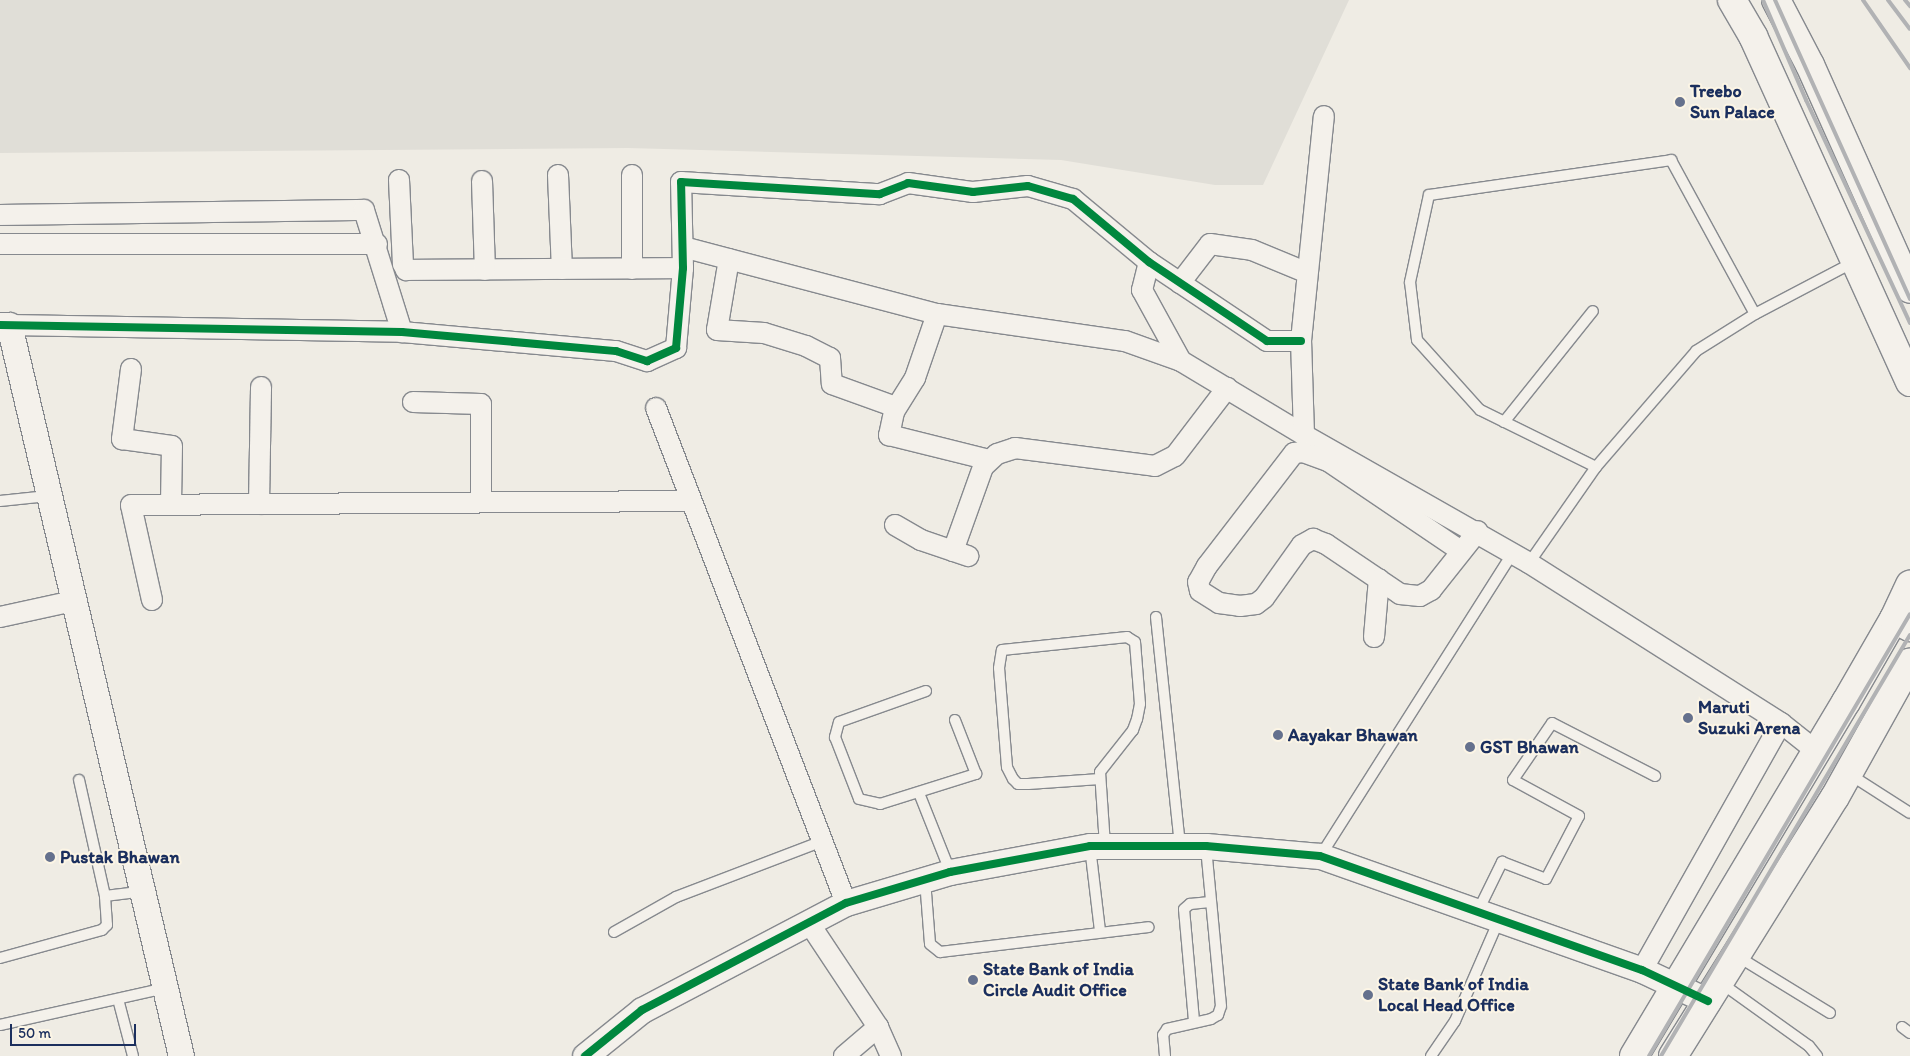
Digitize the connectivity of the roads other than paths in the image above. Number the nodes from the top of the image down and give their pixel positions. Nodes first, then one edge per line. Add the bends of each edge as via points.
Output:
1 (1732, 0) edge
2 (1776, 0) edge
3 (1324, 116) dead end
4 (558, 175) dead end
5 (632, 175) dead end
6 (400, 180) dead end
7 (482, 180) dead end
8 (0, 215) edge
9 (0, 244) edge
10 (377, 244) junction
11 (683, 247) junction
12 (729, 259) junction
13 (1149, 262) junction
14 (1856, 262) junction
15 (683, 268) junction
16 (632, 269) junction
17 (485, 270) junction
18 (562, 270) junction
19 (1306, 272) junction
20 (1180, 283) junction
21 (1910, 289) edge
22 (1593, 311) dead end
23 (937, 314) junction
24 (1755, 314) junction
25 (4, 325) edge
26 (402, 332) junction
27 (1301, 341) junction
28 (1180, 361) junction
29 (131, 369) dead end
30 (1910, 382) edge
31 (261, 387) dead end
32 (1227, 388) junction
33 (413, 402) dead end
34 (656, 408) dead end
35 (896, 408) junction
36 (1504, 422) junction
37 (1304, 435) junction
38 (990, 460) junction
39 (1596, 467) junction
40 (48, 496) junction
41 (0, 501) edge
42 (691, 501) junction
43 (481, 502) junction
44 (259, 504) junction
45 (171, 505) junction
46 (895, 525) dead end
47 (1478, 531) junction
48 (1461, 551) junction
49 (1521, 558) junction
50 (1379, 580) junction
51 (1910, 584) edge
52 (152, 600) dead end
53 (73, 601) junction
54 (0, 617) edge
55 (1156, 617) dead end
56 (1902, 623) edge
57 (1374, 637) dead end
58 (1910, 662) edge
59 (926, 691) dead end
60 (955, 720) dead end
61 (1781, 723) junction
62 (1815, 750) junction
63 (1848, 774) junction
64 (1655, 776) dead end
65 (1100, 779) junction
66 (79, 780) dead end
67 (919, 792) junction
68 (1910, 813) edge
69 (822, 841) junction
70 (1098, 846) junction
71 (1180, 846) junction
72 (1206, 846) junction
73 (1320, 856) junction
74 (950, 872) junction
75 (925, 880) junction
76 (144, 891) junction
77 (105, 896) junction
78 (1210, 902) junction
79 (846, 903) junction
80 (1488, 916) junction
81 (809, 923) junction
82 (1149, 927) dead end
83 (1100, 931) junction
84 (614, 932) dead end
85 (1737, 955) junction
86 (0, 958) edge
87 (1642, 970) junction
88 (1676, 984) junction
89 (167, 987) junction
90 (1714, 991) junction
91 (118, 999) junction
92 (1830, 1013) dead end
93 (1194, 1020) junction
94 (0, 1025) edge
95 (878, 1028) junction
96 (133, 1056) edge
97 (181, 1056) edge
98 (585, 1056) edge
99 (844, 1056) edge
100 (891, 1056) edge
101 (1160, 1056) edge
102 (1165, 1056) edge
103 (1431, 1056) edge
104 (1634, 1056) edge
105 (1673, 1056) edge
106 (1818, 1056) edge

1 - 14 main road via 1753,36
2 - 21 main road via 1810,65
3 - 19 street
4 - 18 street
5 - 16 street
6 - 17 street via 403,264 406,270
7 - 17 street
8 - 10 street via 364,210
9 - 10 street
10 - 26 street
11 - 12 street
11 - 13 street via 681,182 880,194 908,183 973,192 1028,186 1073,199
11 - 15 street
12 - 23 street
12 - 35 street via 717,330 764,333 806,346 830,358 832,384
13 - 20 street
13 - 28 street via 1142,290
14 - 24 lane
14 - 30 main road
15 - 16 street
15 - 26 street via 676,348 647,361 616,351
16 - 18 street
17 - 18 street
19 - 20 street via 1252,250 1210,244
19 - 27 street
20 - 27 street via 1267,341
22 - 36 lane
23 - 28 street via 1125,341
23 - 35 street via 915,378
24 - 36 lane via 1671,160 1429,195 1410,282 1417,340 1480,410
24 - 39 lane via 1696,351
25 - 26 street
25 - 40 street
27 - 37 street
28 - 32 street
29 - 45 street via 122,439 172,446
31 - 44 street
32 - 37 street
32 - 38 street via 1175,456 1161,464 1015,448
33 - 43 street via 481,404
34 - 42 street
35 - 38 street via 889,432 893,437
36 - 39 lane
37 - 47 street
38 - 46 street via 977,481 960,554 921,540
39 - 49 lane
40 - 41 lane
40 - 53 street
42 - 43 street
42 - 69 street
43 - 44 street
44 - 45 street
45 - 52 street via 130,505
47 - 48 street
47 - 49 street
48 - 50 street via 1431,590 1420,596 1400,594
48 - 50 street via 1328,461 1303,452 1294,453 1206,566 1198,582 1200,591 1219,603 1256,604 1264,598 1302,545 1313,539 1326,544
49 - 61 street
49 - 73 lane
50 - 57 street
51 - 56 main road
53 - 54 street
53 - 76 street
55 - 71 lane
56 - 62 main road
58 - 63 main road
59 - 67 lane via 839,722 834,730 859,800 880,804
60 - 67 lane via 976,774
61 - 62 street
61 - 87 street
62 - 88 main road
63 - 68 lane
63 - 85 main road
64 - 80 lane via 1552,722 1513,780 1579,816 1546,879 1502,862
65 - 65 lane via 1102,766 1133,730 1137,719 1140,704 1135,642 1127,637 1002,650 999,668 1007,767 1012,779 1018,784
65 - 70 lane
66 - 77 lane
67 - 74 lane
69 - 79 street
69 - 84 lane via 676,897
70 - 71 street
70 - 74 street
70 - 83 lane
71 - 72 street
72 - 73 street
72 - 78 lane
73 - 80 street
74 - 75 street
75 - 79 street
75 - 83 lane via 930,944 940,952
76 - 77 lane
76 - 89 street
77 - 86 lane via 109,917 102,930
78 - 93 lane via 1221,1006 1218,1015
78 - 93 lane via 1190,904 1184,909
79 - 81 street
80 - 87 street
80 - 103 lane via 1455,1021
81 - 95 street
81 - 98 street via 642,1010
82 - 83 lane
85 - 90 main road
85 - 92 lane
87 - 88 street
88 - 90 street
88 - 104 main road
89 - 91 lane
89 - 97 street
90 - 105 main road
90 - 106 lane via 1809,1046
91 - 94 lane
91 - 96 lane
93 - 102 lane via 1167,1029 1163,1035
95 - 99 street
95 - 100 street
101 - 102 lane

